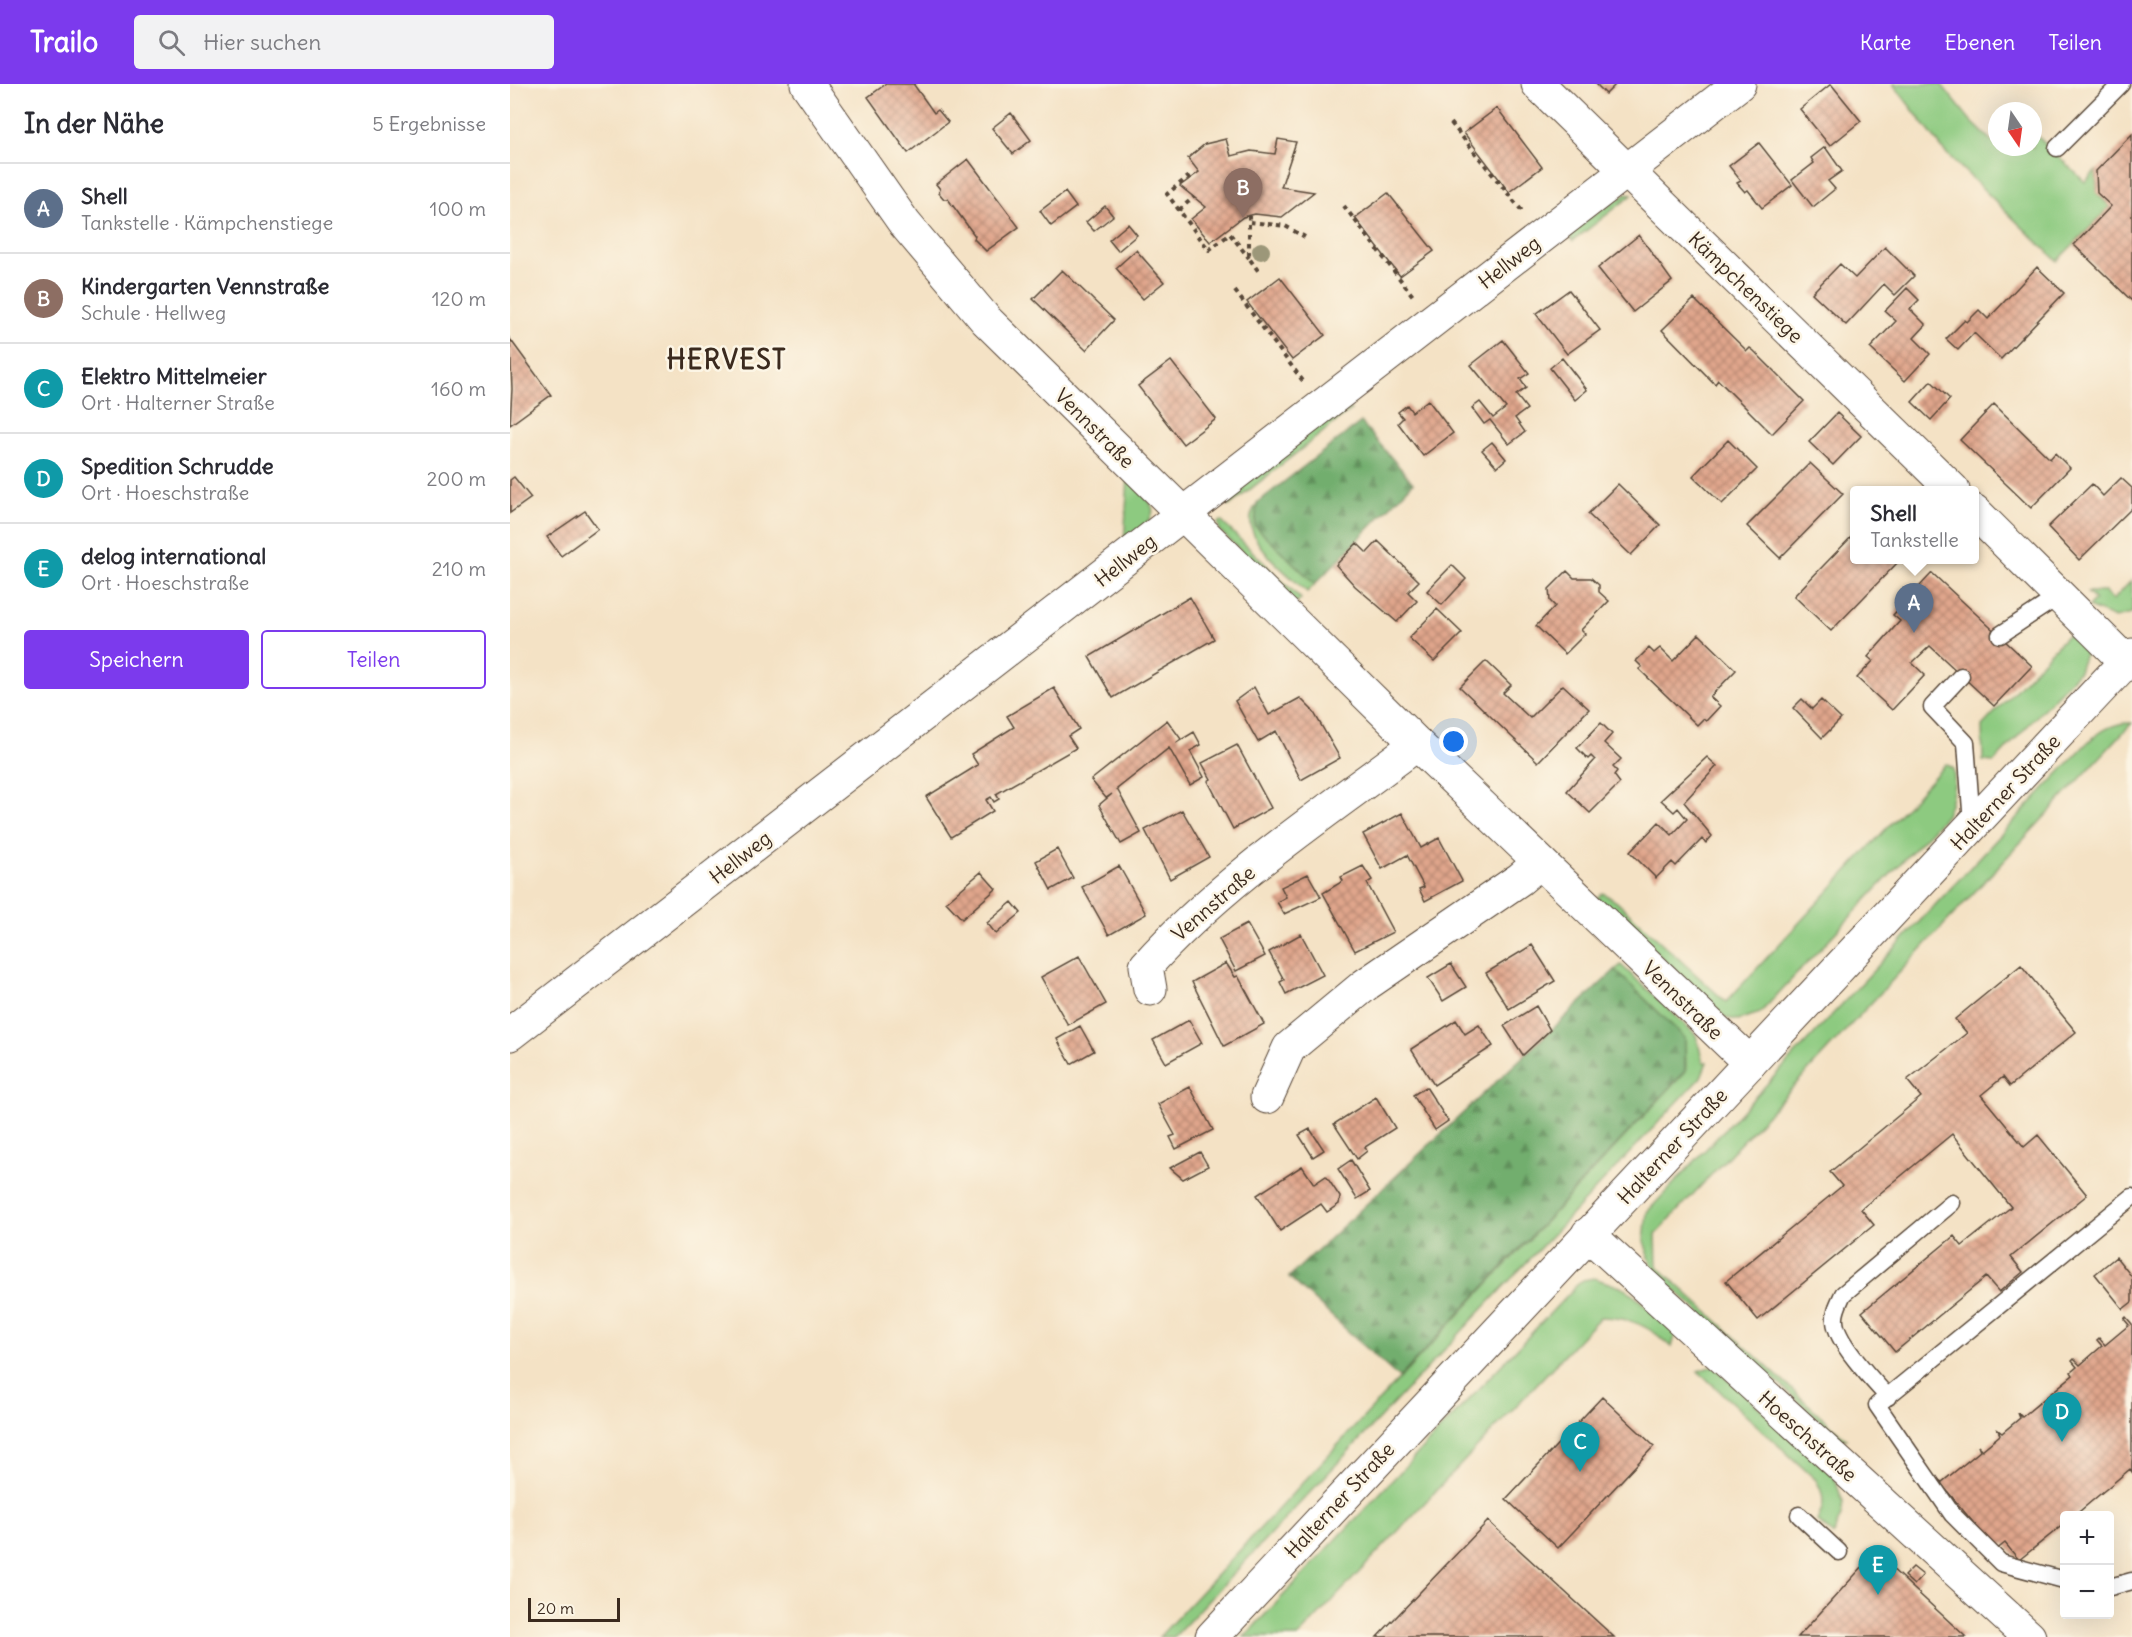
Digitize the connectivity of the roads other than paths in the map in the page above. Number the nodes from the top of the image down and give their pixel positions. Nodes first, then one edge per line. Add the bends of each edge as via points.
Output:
1 (807, 84) edge
2 (1538, 84) edge
3 (1739, 84) edge
4 (2121, 84) edge
5 (2057, 148) dead end
6 (1627, 171) junction
7 (1949, 486) edge
8 (1184, 515) junction
9 (1979, 516) edge
10 (2059, 596) junction
11 (2000, 636) dead end
12 (2130, 661) edge
13 (1961, 676) dead end
14 (1417, 744) junction
15 (1972, 827) junction
16 (1540, 862) junction
17 (1150, 989) dead end
18 (510, 1034) edge
19 (1750, 1063) junction
20 (1267, 1097) dead end
21 (2132, 1197) edge
22 (1952, 1203) dead end
23 (1588, 1234) junction
24 (1888, 1396) junction
25 (1799, 1515) dead end
26 (1839, 1552) dead end
27 (2060, 1579) edge
28 (2132, 1581) edge
29 (2114, 1586) edge
30 (1212, 1637) edge
31 (2029, 1637) edge

1 - 8 street, Vennstraße via 905,224 986,321
2 - 6 street, Kämpchenstiege
3 - 6 street, Hellweg
4 - 5 lane
6 - 7 street, Kämpchenstiege
6 - 8 street, Hellweg
8 - 14 street, Vennstraße
8 - 18 street, Hellweg
9 - 10 street
10 - 11 lane
10 - 12 street
12 - 15 street, Halterner Straße
13 - 15 lane via 1932,707 1966,743
14 - 16 street, Vennstraße
14 - 17 street, Vennstraße via 1240,877 1170,940 1146,966
15 - 19 street, Halterner Straße
16 - 19 street, Vennstraße
16 - 20 street via 1365,985 1289,1048
19 - 23 street, Halterner Straße
21 - 24 lane
22 - 24 lane via 1843,1294 1836,1307 1839,1334
23 - 30 street, Halterner Straße
23 - 31 street, Hoeschstraße
24 - 27 lane via 1877,1405 1952,1514 2001,1563
25 - 26 lane
28 - 29 lane

